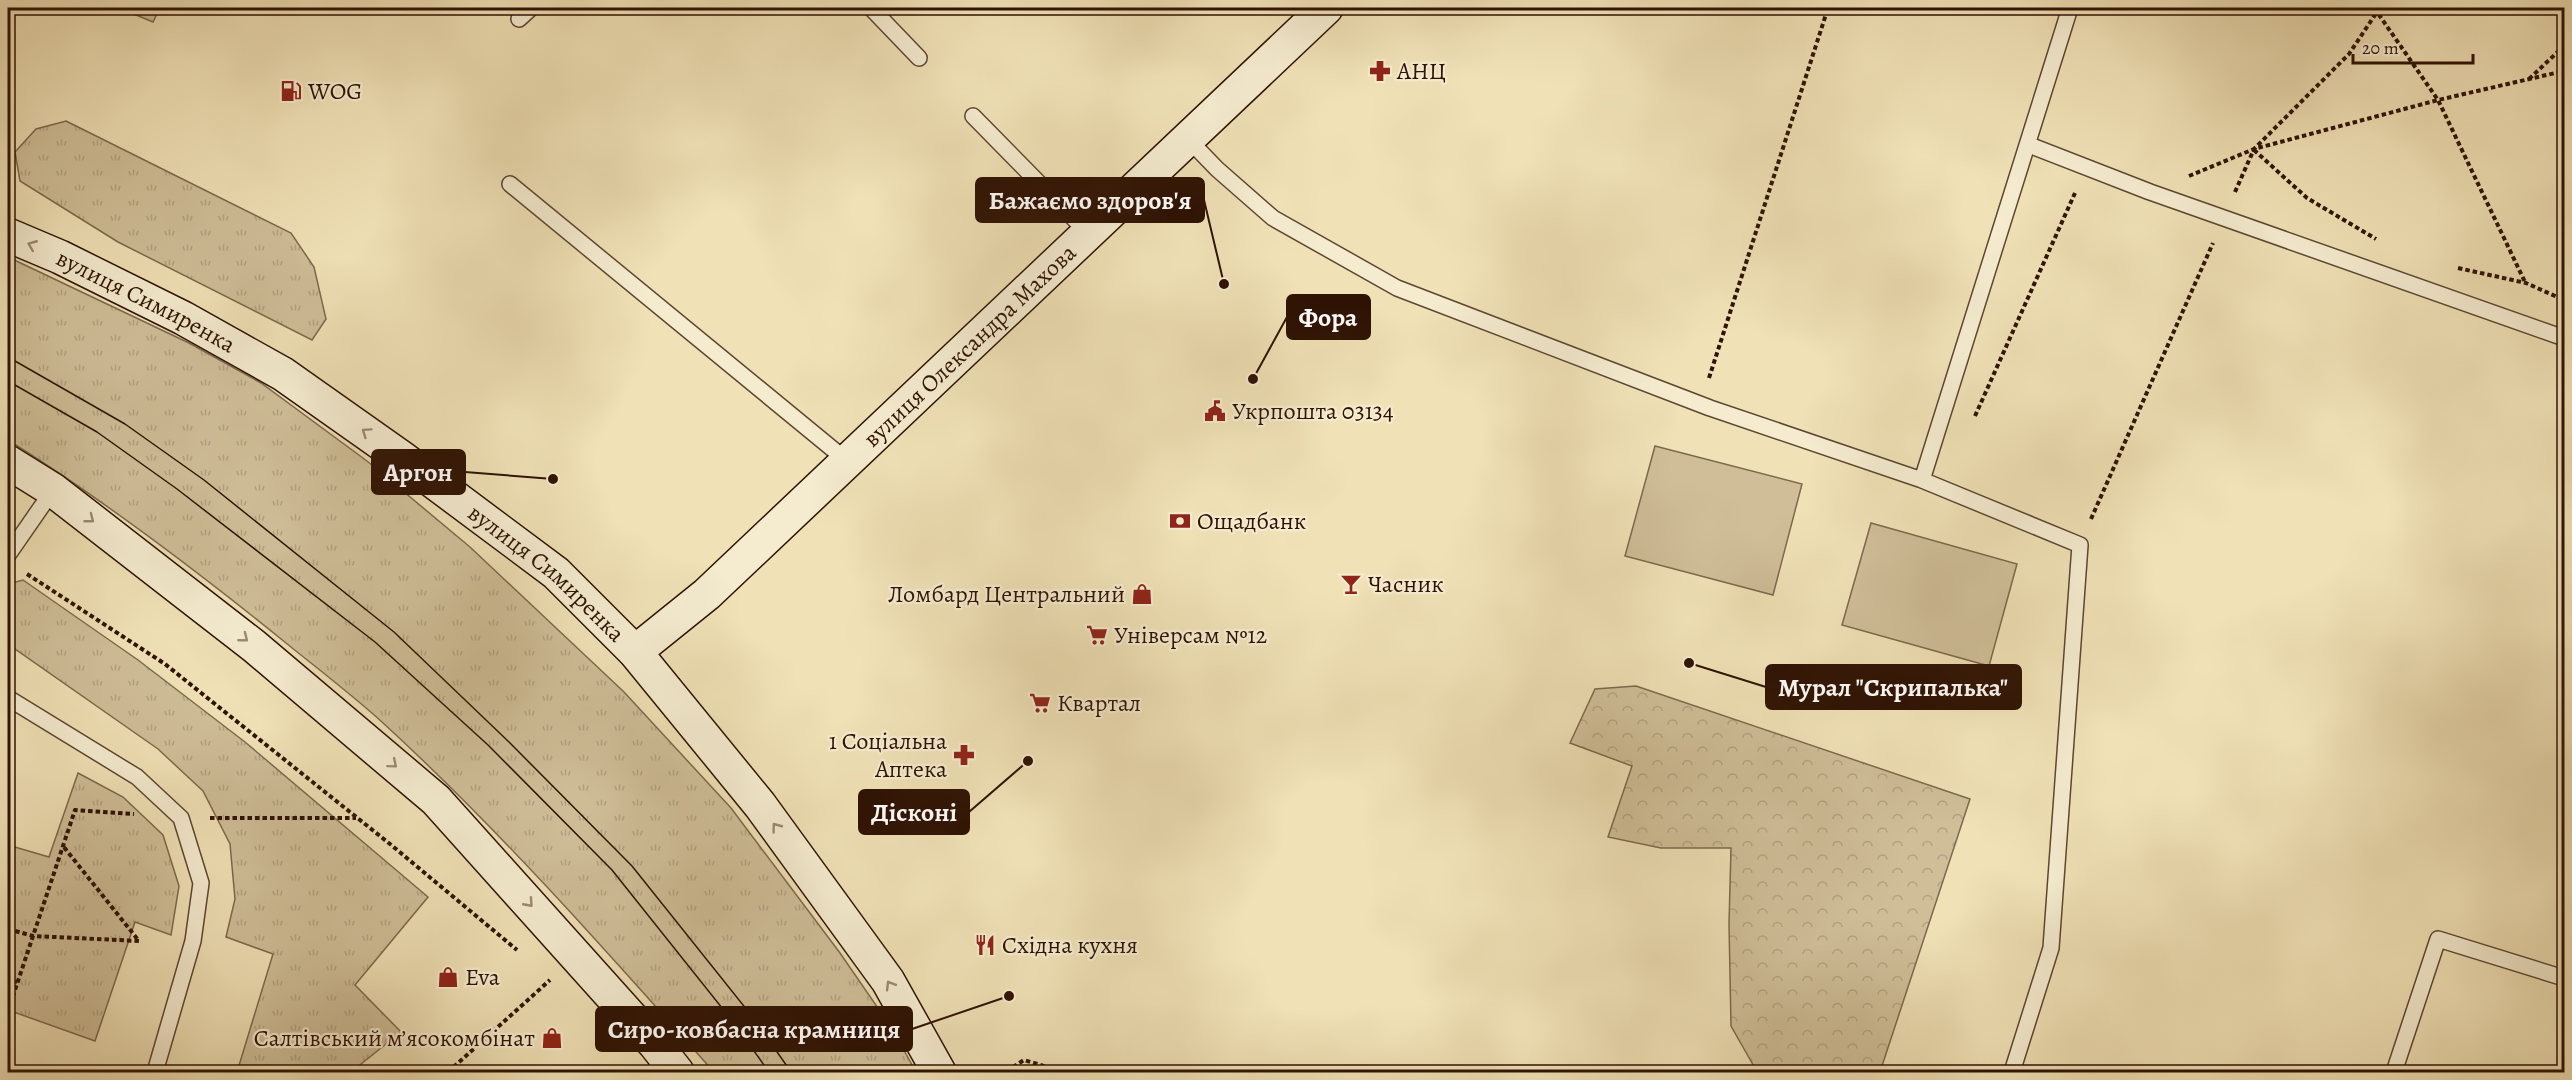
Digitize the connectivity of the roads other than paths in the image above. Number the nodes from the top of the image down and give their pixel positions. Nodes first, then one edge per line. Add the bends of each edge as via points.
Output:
1 (531, 8) edge
2 (871, 8) edge
3 (1326, 8) edge
4 (2070, 8) edge
5 (519, 19) dead end
6 (919, 58) dead end
7 (974, 116) dead end
8 (1188, 139) junction
9 (2029, 145) junction
10 (510, 184) dead end
11 (1088, 232) junction
12 (8, 235) edge
13 (2565, 338) edge
14 (846, 460) junction
15 (8, 462) edge
16 (1922, 480) junction
17 (53, 490) junction
18 (8, 555) edge
19 (635, 652) junction
20 (8, 698) edge
21 (2565, 978) edge
22 (155, 1072) edge
23 (677, 1072) edge
24 (939, 1072) edge
25 (2012, 1072) edge
26 (2394, 1072) edge

1 - 5 lane
2 - 6 lane
3 - 8 street, вулиця Олександра Махова
4 - 9 lane
7 - 11 lane
8 - 11 street, вулиця Олександра Махова
8 - 16 lane via 1273,218 1397,288 1701,404
9 - 13 lane via 2150,192
9 - 16 lane
10 - 14 lane
11 - 14 street, вулиця Олександра Махова
19 -> 12 street, вулиця Симиренка via 556,573 283,374 183,318
14 - 19 street, вулиця Олександра Махова via 707,594
15 - 17 street
16 - 25 lane via 2080,544 2051,948
17 - 18 lane
17 -> 23 street via 254,646 436,800
24 -> 19 street, вулиця Симиренка via 888,981 852,928 760,805
20 - 22 lane via 137,777 181,818 201,883 194,941
21 - 26 lane via 2438,939

